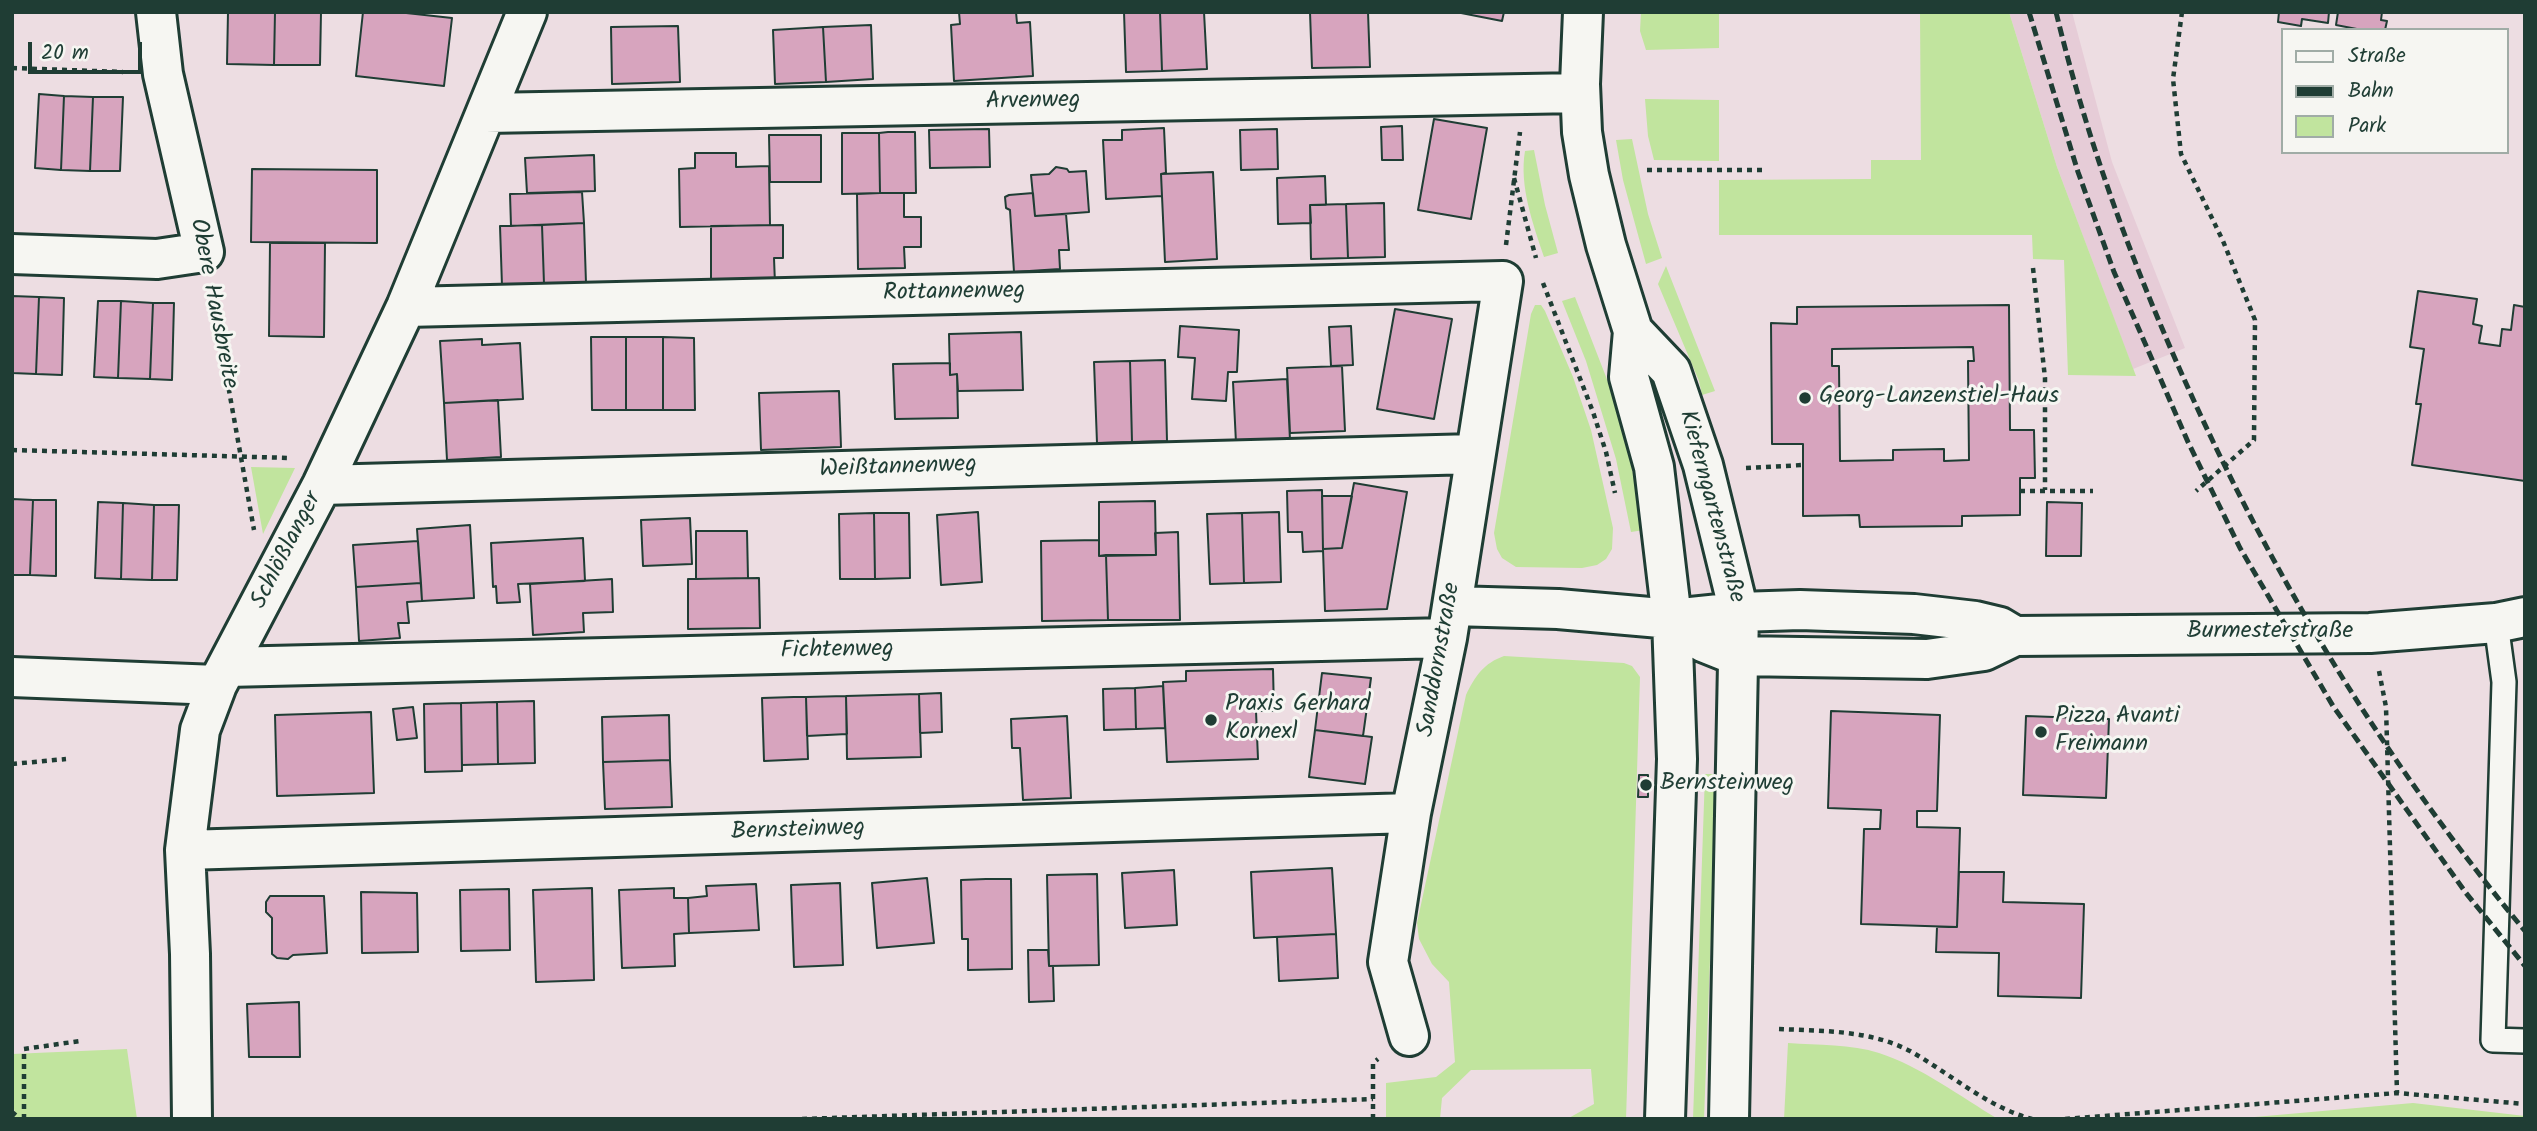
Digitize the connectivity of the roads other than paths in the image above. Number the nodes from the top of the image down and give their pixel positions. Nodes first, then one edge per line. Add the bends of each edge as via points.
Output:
1 (156, 12) edge
2 (527, 12) edge
3 (1583, 12) edge
4 (1580, 93) junction
5 (486, 113) junction
6 (12, 254) edge
7 (1503, 281) joint
8 (406, 307) junction
9 (1633, 331) junction
10 (1474, 454) junction
11 (328, 472) junction
12 (1739, 612) junction
13 (1672, 619) junction
14 (2510, 620) edge
15 (1450, 622) junction
16 (2015, 636) junction
17 (1738, 656) junction
18 (222, 676) junction
19 (12, 677) edge
20 (1411, 813) junction
21 (185, 850) junction
22 (1409, 1036) road end
23 (2525, 1041) edge
24 (192, 1119) edge
25 (1665, 1119) edge
26 (1730, 1119) edge

1 - 6 street, Obere Hausbreite via 163,74 204,252 157,258
2 - 5 street, Schlößlanger
3 - 4 street, Kieferngartenstraße
4 - 5 street, Arvenweg
4 - 9 street, Kieferngartenstraße via 1588,175
5 - 8 street, Schlößlanger
7 - 8 street, Rottannenweg
7 - 10 street, Sanddornstraße
8 - 11 street, Schlößlanger
9 - 12 street, Kieferngartenstraße via 1671,371 1703,465
9 - 13 street, Kieferngartenstraße via 1629,377 1654,467
10 - 11 street, Weißtannenweg
10 - 15 street, Sanddornstraße
11 - 18 street, Schlößlanger
12 - 13 street, Burmesterstraße
12 - 16 street, Burmesterstraße via 1914,614 1975,621
12 - 17 street, Kieferngartenstraße
13 - 15 street, Burmesterstraße via 1558,609
13 - 17 street, Burmesterstraße via 1703,642
13 - 25 street, Kieferngartenstraße via 1677,760
14 - 16 street, Burmesterstraße via 2370,633
14 - 23 lane via 2493,1041
15 - 18 street, Fichtenweg
15 - 20 street, Sanddornstraße
16 - 17 street, Burmesterstraße via 1984,651 1927,659
17 - 26 street, Kieferngartenstraße
18 - 19 street, Fichtenweg
18 - 21 street, Schlößlanger via 200,730
20 - 21 street, Bernsteinweg
20 - 22 street, Sanddornstraße via 1388,962
21 - 24 street, Schlößlanger

